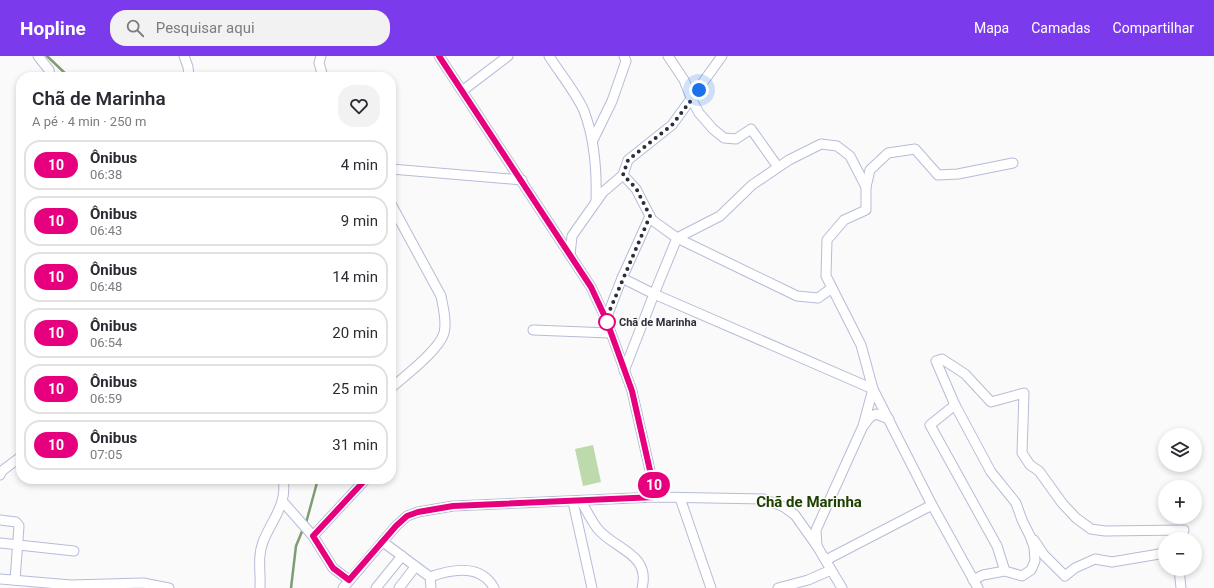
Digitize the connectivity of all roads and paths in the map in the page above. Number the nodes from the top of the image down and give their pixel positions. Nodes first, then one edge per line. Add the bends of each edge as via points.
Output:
1 (38, 56) edge
2 (184, 56) edge
3 (321, 56) edge
4 (439, 56) edge
5 (508, 56) edge
6 (549, 56) edge
7 (624, 56) edge
8 (668, 56) edge
9 (722, 56) edge
10 (49, 72) edge
11 (188, 72) edge
12 (322, 72) edge
13 (462, 91) junction
14 (692, 100) junction
15 (593, 140) junction
16 (1013, 164) dead end
17 (778, 167) junction
18 (396, 169) edge
19 (623, 175) junction
20 (522, 180) junction
21 (866, 187) junction
22 (596, 202) junction
23 (396, 213) edge
24 (650, 216) junction
25 (677, 238) junction
26 (570, 256) junction
27 (622, 278) junction
28 (832, 288) junction
29 (654, 294) junction
30 (606, 319) junction
31 (533, 330) dead end
32 (610, 333) junction
33 (624, 371) junction
34 (396, 384) edge
35 (873, 389) junction
36 (955, 405) junction
37 (888, 419) junction
38 (863, 426) junction
39 (16, 460) edge
40 (0, 475) edge
41 (284, 484) edge
42 (361, 484) edge
43 (656, 497) junction
44 (680, 498) junction
45 (577, 501) junction
46 (283, 502) junction
47 (932, 505) junction
48 (0, 520) edge
49 (1183, 532) edge
50 (313, 536) junction
51 (1030, 536) junction
52 (383, 542) junction
53 (0, 544) edge
54 (18, 545) junction
55 (817, 546) junction
56 (74, 552) dead end
57 (1158, 554) edge
58 (402, 556) junction
59 (826, 560) junction
60 (415, 567) junction
61 (831, 570) junction
62 (1005, 571) junction
63 (1180, 576) edge
64 (430, 577) junction
65 (0, 579) edge
66 (16, 580) junction
67 (349, 580) junction
68 (976, 584) edge
69 (104, 586) edge
70 (169, 588) edge
71 (260, 588) edge
72 (343, 588) edge
73 (376, 588) edge
74 (399, 588) edge
75 (431, 588) edge
76 (494, 588) edge
77 (592, 588) edge
78 (642, 588) edge
79 (710, 588) edge
80 (778, 588) edge
81 (842, 588) edge
82 (1181, 588) edge

1 - 10 street
2 - 11 street
3 - 12 street via 319,63
4 - 13 street
5 - 13 street
6 - 15 street via 583,109
7 - 15 street via 626,61 612,101
8 - 14 street via 684,80
9 - 14 street
13 - 20 street
14 - 17 street via 699,113 724,138 736,139 751,129
14 - 19 street via 672,125 628,160
15 - 22 street via 597,179
16 - 21 street via 938,175 915,149 888,153 870,170
17 - 21 street via 821,144 837,146 850,156
17 - 25 street via 752,184 720,216
18 - 20 street
19 - 22 street via 603,192
19 - 24 street via 636,188
20 - 26 street
21 - 28 street via 866,210 844,220 827,240 826,276
22 - 26 street via 572,236
23 - 34 street via 441,296 444,333 430,353
24 - 25 street
24 - 27 street
25 - 28 street via 797,296 818,298
25 - 29 street
26 - 30 street via 591,287
27 - 29 street
27 - 30 street
28 - 35 street via 862,345
29 - 33 street
29 - 35 street
30 - 32 street
31 - 32 street
32 - 33 street
33 - 43 street via 632,391
35 - 37 street
35 - 38 street
36 - 49 street via 936,361 942,359 965,374 990,402 1024,393 1022,453 1030,465 1039,471 1062,503 1091,529 1184,530
36 - 51 street via 991,472 1016,503
36 - 62 street via 930,425 997,546
37 - 38 street via 876,414
37 - 47 street
38 - 55 street via 816,530
39 - 40 street
41 - 46 street
42 - 50 street
43 - 44 street
43 - 45 street
44 - 55 street via 764,499 795,515
44 - 79 street
45 - 52 street via 430,508 407,516
45 - 77 street
45 - 78 street via 597,529 629,551 642,567
46 - 50 street
46 - 71 street via 263,542 258,562
47 - 59 street
47 - 68 street
48 - 54 street via 16,522 19,526
50 - 67 street via 333,568
51 - 57 street via 1065,576 1075,568 1095,559 1112,562
51 - 62 street via 1035,561 1031,570 1022,576
52 - 58 street
52 - 67 street
53 - 54 street
54 - 56 street
54 - 66 street
55 - 59 street
58 - 60 street
58 - 73 street
59 - 61 street
60 - 64 street
60 - 74 street
61 - 80 street via 808,580
61 - 81 street
62 - 68 street via 983,575
63 - 82 street
64 - 75 street
64 - 76 street via 456,570 475,571 491,582
65 - 66 street
66 - 69 street
67 - 72 street
69 - 70 street via 143,584

